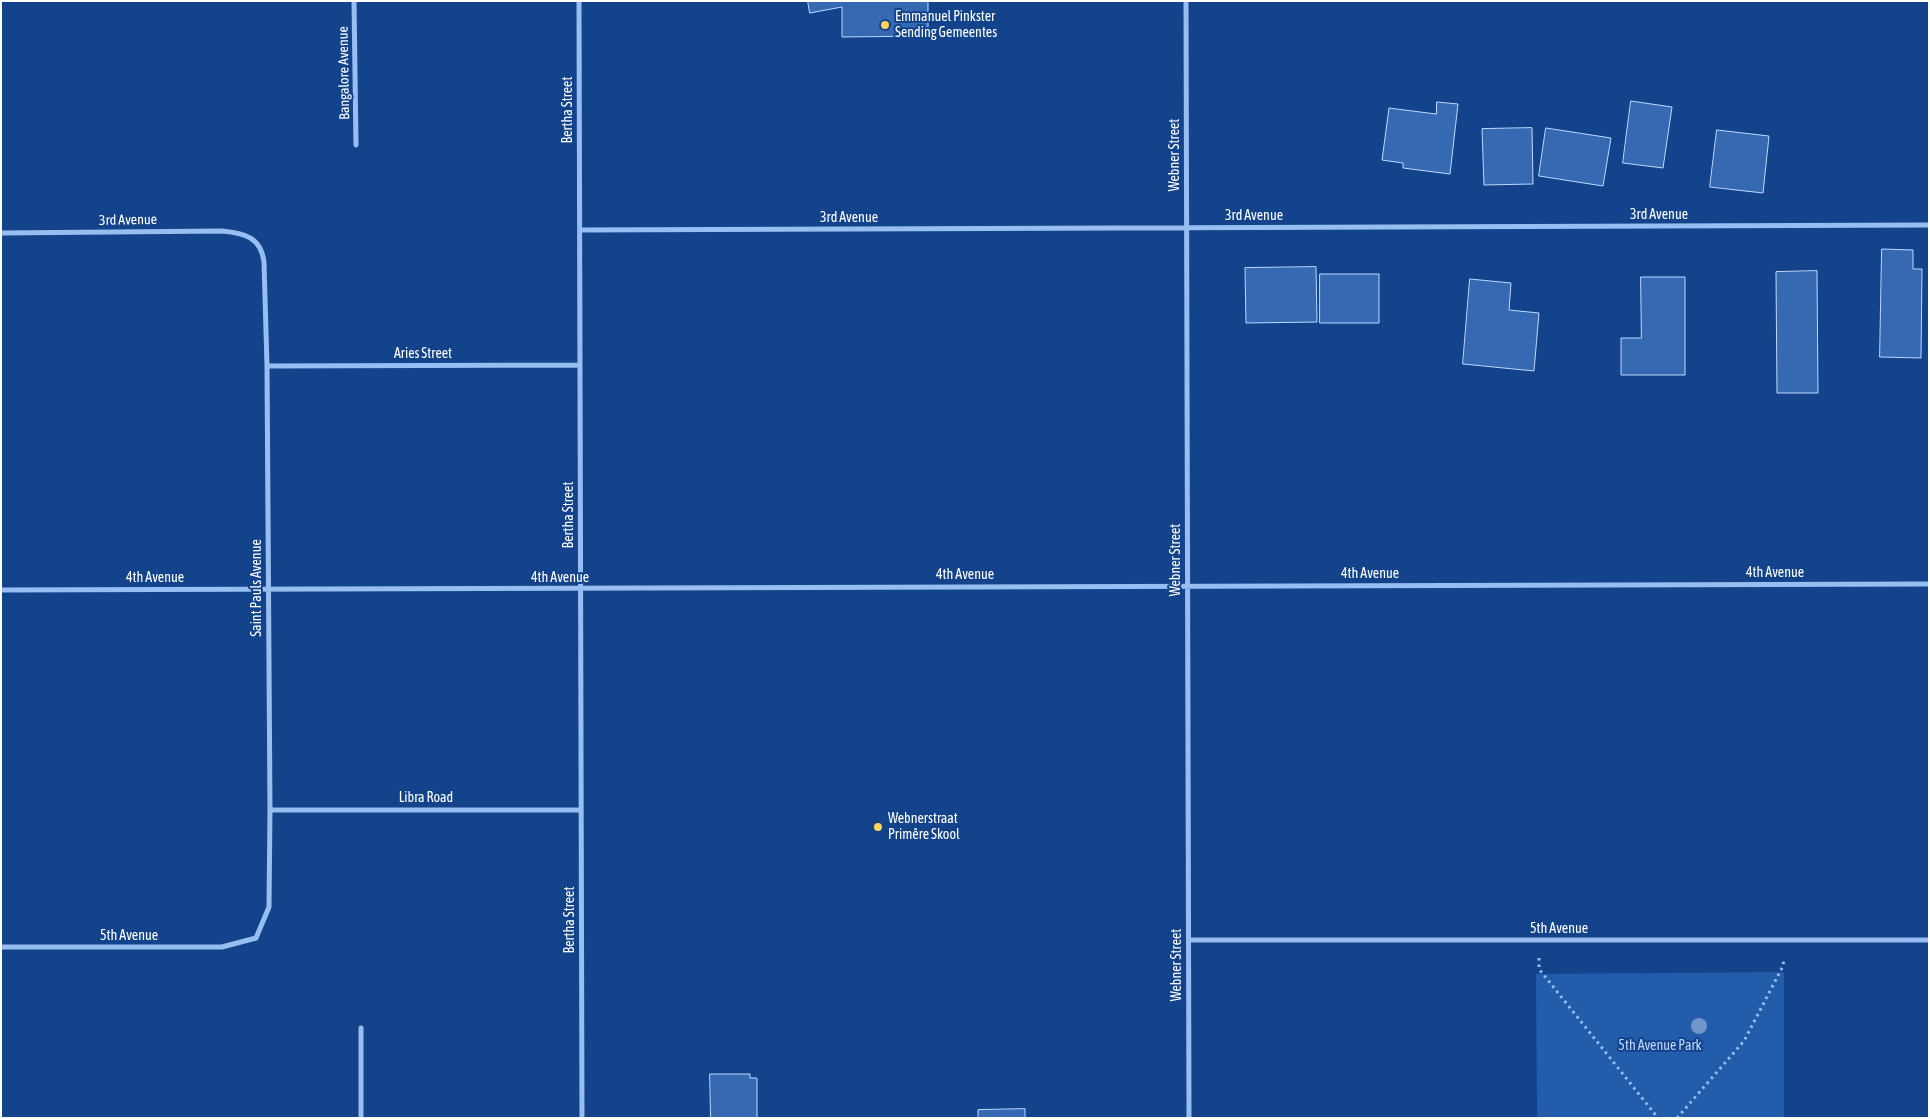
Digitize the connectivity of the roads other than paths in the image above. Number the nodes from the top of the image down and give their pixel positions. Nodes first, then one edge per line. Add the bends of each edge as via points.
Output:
1 (354, 1) edge
2 (579, 1) edge
3 (1186, 1) edge
4 (356, 145) dead end
5 (1929, 225) edge
6 (1187, 228) junction
7 (580, 230) junction
8 (1, 233) edge
9 (254, 239) joint
10 (580, 365) junction
11 (267, 366) junction
12 (1929, 584) edge
13 (1188, 585) junction
14 (268, 588) junction
15 (580, 589) junction
16 (1, 590) edge
17 (270, 810) junction
18 (581, 810) junction
19 (256, 938) joint
20 (1189, 940) junction
21 (1929, 940) edge
22 (1, 947) edge
23 (361, 1028) dead end
24 (361, 1118) edge
25 (582, 1118) edge
26 (1189, 1118) edge

1 - 4 street, Bangalore Avenue
2 - 7 street, Bertha Street
3 - 6 street, Webner Street
5 - 6 street, 3rd Avenue
6 - 7 street, 3rd Avenue
6 - 13 street, Webner Street
7 - 10 street, Bertha Street
8 - 9 street, 3rd Avenue via 222,231
9 - 11 street, Saint Pauls Avenue via 263,253 264,262
10 - 11 street, Aries Street
10 - 15 street, Bertha Street
11 - 14 street, Saint Pauls Avenue
12 - 13 street, 4th Avenue
13 - 15 street, 4th Avenue
13 - 20 street, Webner Street
14 - 15 street, 4th Avenue
14 - 16 street, 4th Avenue
14 - 17 street, Saint Pauls Avenue
15 - 18 street, Bertha Street
17 - 18 street, Libra Road
17 - 19 street, Saint Pauls Avenue via 269,907
18 - 25 street, Bertha Street
19 - 22 street, 5th Avenue via 222,947
20 - 21 street, 5th Avenue
20 - 26 street, Webner Street
23 - 24 street

